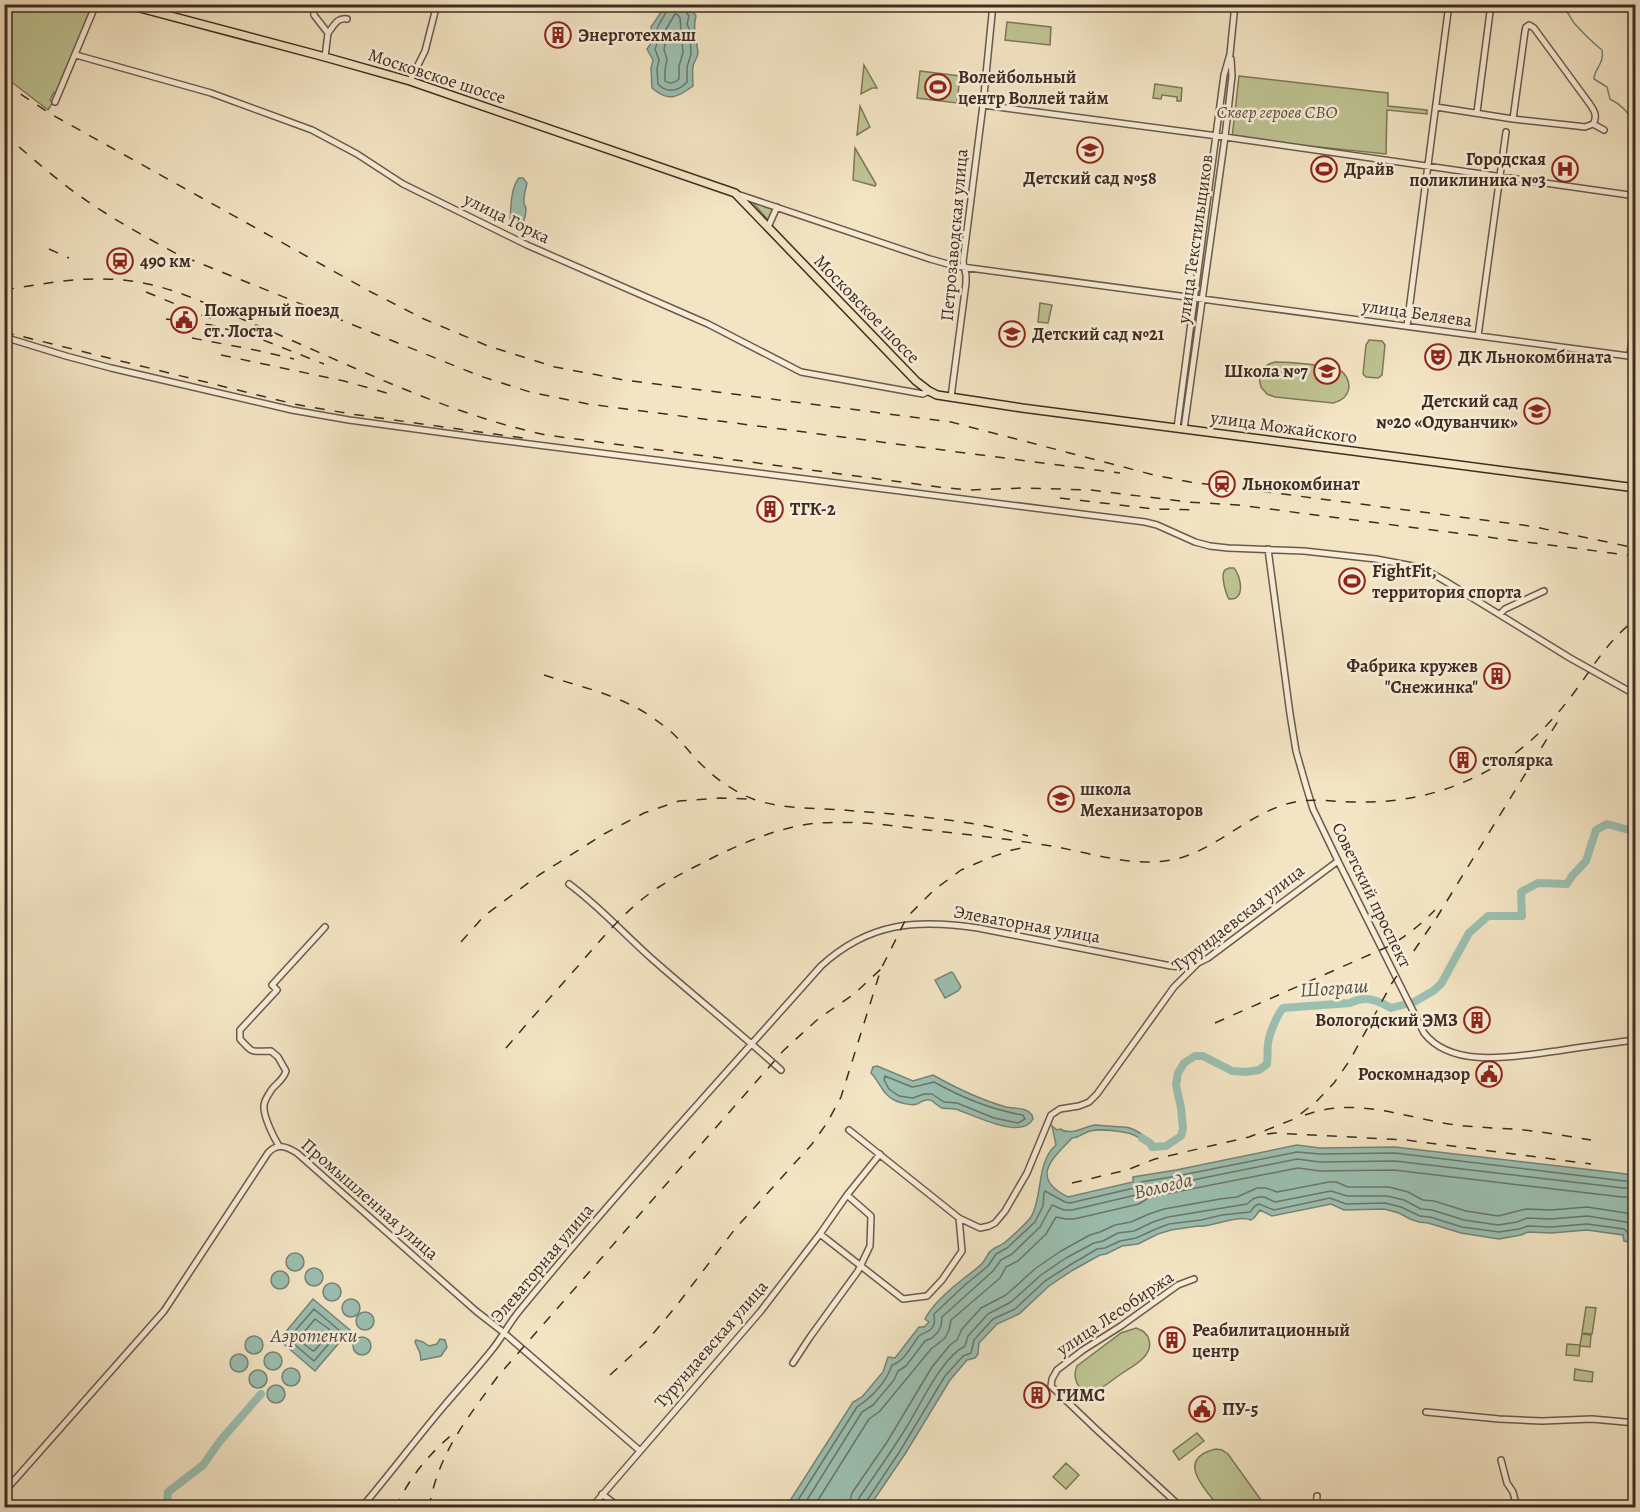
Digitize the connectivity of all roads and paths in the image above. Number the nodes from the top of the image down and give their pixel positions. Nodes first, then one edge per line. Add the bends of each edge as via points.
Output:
1 (96, 4) edge
2 (125, 4) edge
3 (313, 4) edge
4 (437, 4) edge
5 (993, 4) edge
6 (1235, 4) edge
7 (1449, 4) edge
8 (1491, 4) edge
9 (346, 19) dead end
10 (328, 33) junction
11 (1230, 54) junction
12 (76, 55) junction
13 (325, 57) junction
14 (1224, 75) junction
15 (1232, 76) junction
16 (411, 81) junction
17 (55, 102) dead end
18 (984, 105) junction
19 (1436, 106) junction
20 (1477, 112) junction
21 (1513, 119) junction
22 (1593, 124) junction
23 (1604, 130) dead end
24 (1506, 132) dead end
25 (1216, 136) junction
26 (1225, 137) junction
27 (1429, 167) junction
28 (1500, 177) junction
29 (735, 193) junction
30 (1635, 196) edge
31 (777, 207) junction
32 (768, 227) junction
33 (965, 268) junction
34 (1198, 298) junction
35 (1635, 305) edge
36 (1407, 326) junction
37 (1478, 336) junction
38 (4, 337) edge
39 (1633, 356) edge
40 (929, 391) junction
41 (951, 397) junction
42 (1180, 428) junction
43 (1635, 488) edge
44 (1269, 552) junction
45 (1544, 591) dead end
46 (1500, 614) junction
47 (1635, 695) edge
48 (1338, 861) junction
49 (570, 884) dead end
50 (325, 927) dead end
51 (1198, 963) junction
52 (1635, 1040) edge
53 (752, 1044) junction
54 (781, 1070) dead end
55 (849, 1130) dead end
56 (279, 1146) junction
57 (880, 1154) junction
58 (847, 1195) junction
59 (959, 1218) junction
60 (820, 1234) junction
61 (860, 1266) junction
62 (1194, 1279) dead end
63 (503, 1332) junction
64 (793, 1363) dead end
65 (1426, 1412) dead end
66 (1635, 1423) edge
67 (639, 1450) junction
68 (1501, 1460) dead end
69 (4, 1492) edge
70 (602, 1494) junction
71 (1317, 1496) dead end
72 (361, 1508) edge
73 (591, 1508) edge
74 (620, 1508) edge
75 (1182, 1508) edge
76 (1316, 1508) edge
77 (1516, 1508) edge

1 - 12 street
2 - 13 main road, Московское шоссе
3 - 10 street via 314,15
4 - 16 street via 425,51
5 - 18 street, Петрозаводская улица
6 - 11 street, улица Текстильщиков
7 - 19 street
8 - 20 street
9 - 10 street via 338,20
10 - 13 street
11 - 14 street, улица Текстильщиков
11 - 15 street, улица Текстильщиков
12 - 17 street
12 - 40 street, улица Горка via 211,93 312,129 403,184 527,245 708,324 801,372
13 - 16 main road, Московское шоссе
14 - 15 street
14 - 25 street, улица Текстильщиков
15 - 26 street, улица Текстильщиков
16 - 29 main road, Московское шоссе
18 - 25 street
18 - 33 street, Петрозаводская улица
19 - 20 street
19 - 27 street
20 - 21 street
21 - 22 street via 1585,127
21 - 22 street via 1529,25 1595,111
22 - 23 street
24 - 28 street
25 - 26 street
25 - 34 street, улица Текстильщиков
26 - 27 street
26 - 34 street, улица Текстильщиков
27 - 28 street
27 - 36 street
28 - 30 street
28 - 37 street
29 - 31 street, Московское шоссе
29 - 32 main road, Московское шоссе
31 - 32 street
31 - 33 street, Московское шоссе via 930,260
32 - 40 main road, Московское шоссе
33 - 34 street, Московское шоссе
33 - 41 street, Петрозаводская улица
34 - 36 street, улица Беляева
34 - 42 street, улица Текстильщиков
35 - 39 street
36 - 37 street, улица Беляева
37 - 39 street, улица Беляева
38 - 44 street via 111,368 349,420 1145,522 1210,546
40 - 41 main road, улица Можайского
41 - 42 main road, улица Можайского
42 - 43 main road, улица Можайского
44 - 46 street via 1356,556 1413,566
44 - 48 street, Советский проспект via 1298,758 1310,800
45 - 46 street
46 - 47 street
48 - 51 street, Турундаевская улица
48 - 52 street, Советский проспект via 1413,1013 1434,1044 1486,1058
49 - 53 street
50 - 56 street via 272,985 277,990 240,1030 240,1039 249,1049 257,1053 271,1050 286,1071 264,1106
51 - 53 street, Элеваторная улица via 1170,966 954,924 903,924 863,937 833,955
51 - 59 street, Турундаевская улица via 1174,987 1097,1094 1089,1102 1051,1115 1027,1173 994,1223 980,1228
53 - 54 street
53 - 63 street, Элеваторная улица
55 - 57 street
56 - 63 street, Промышленная улица via 297,1153
56 - 69 street, Промышленная улица via 268,1153 151,1326
57 - 58 street, Турундаевская улица
57 - 59 street
58 - 60 street, Турундаевская улица
58 - 61 street via 871,1216 870,1246
59 - 61 street via 962,1251 927,1296 903,1299
60 - 61 street
60 - 67 street, Турундаевская улица via 760,1312
61 - 64 street
62 - 75 street, улица Лесобиржа via 1178,1285 1083,1350 1057,1370 1051,1386
63 - 67 street, Промышленная улица
63 - 72 street, Элеваторная улица via 469,1379
65 - 66 street via 1499,1419
67 - 70 street, Турундаевская улица
68 - 77 street
70 - 73 street, Турундаевская улица
70 - 74 street
71 - 76 street

